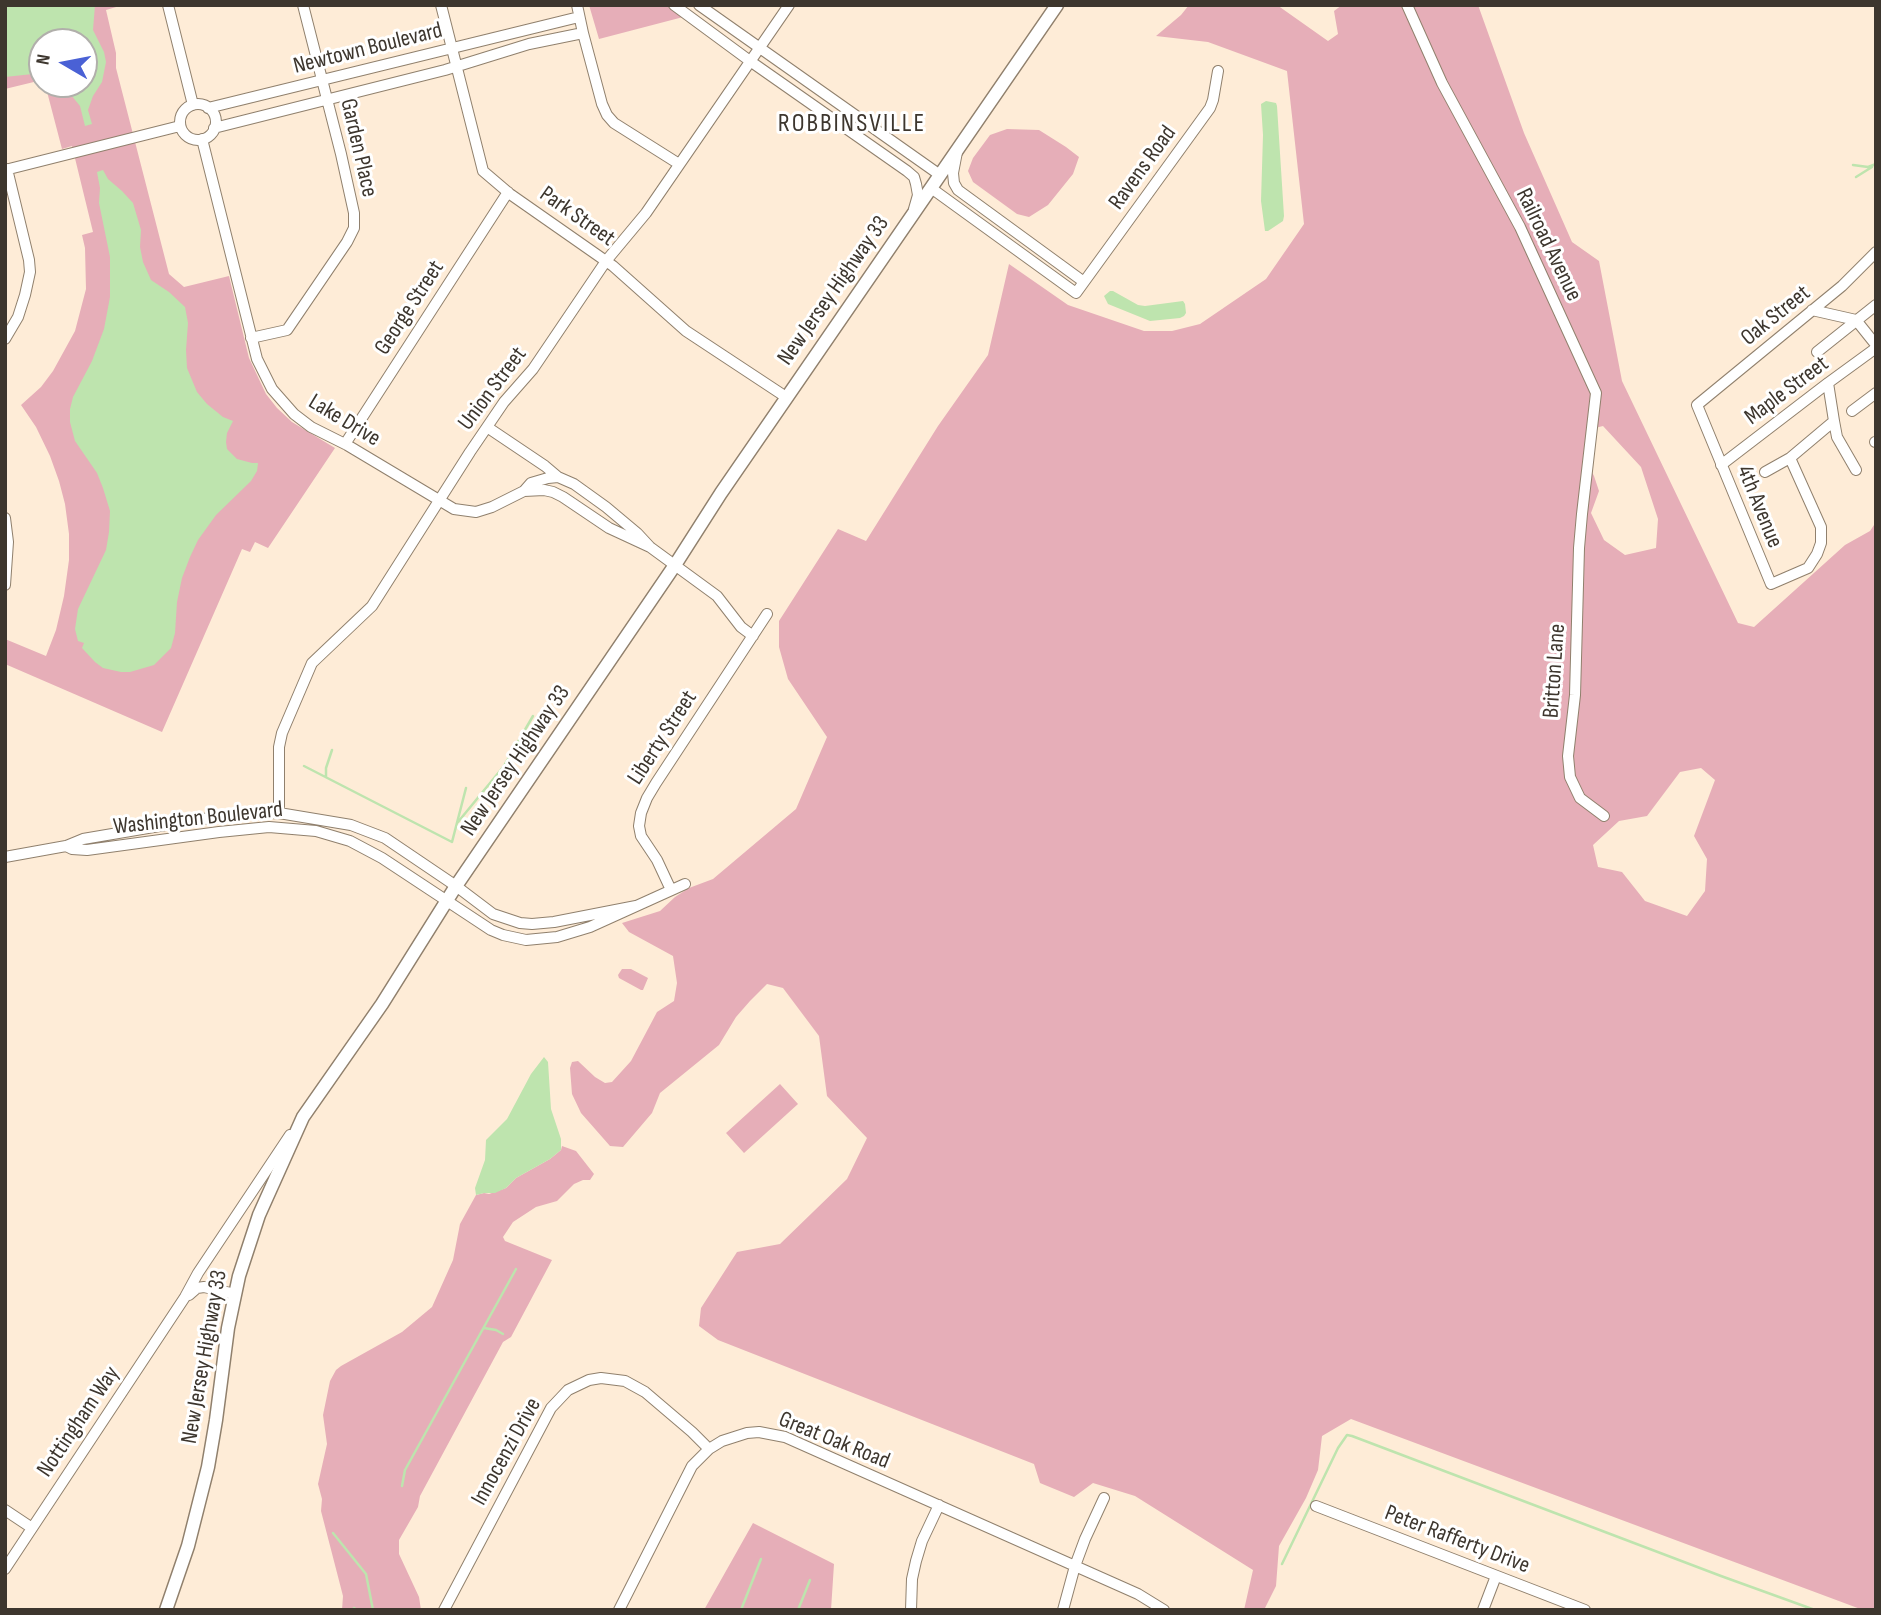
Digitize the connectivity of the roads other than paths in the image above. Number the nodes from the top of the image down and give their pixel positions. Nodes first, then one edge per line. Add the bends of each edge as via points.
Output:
1 (168, 5) edge
2 (303, 5) edge
3 (441, 5) edge
4 (577, 5) edge
5 (674, 5) edge
6 (699, 5) edge
7 (789, 5) edge
8 (1057, 5) edge
9 (1407, 5) edge
10 (579, 17) junction
11 (583, 33) junction
12 (452, 48) junction
13 (759, 48) junction
14 (750, 61) junction
15 (456, 66) junction
16 (1218, 71) dead end
17 (322, 80) junction
18 (327, 100) junction
19 (193, 105) junction
20 (208, 108) junction
21 (180, 126) junction
22 (214, 128) junction
23 (202, 139) junction
24 (958, 148) junction
25 (679, 164) junction
26 (6, 169) edge
27 (940, 175) junction
28 (931, 188) junction
29 (508, 192) junction
30 (910, 218) junction
31 (1876, 252) edge
32 (606, 261) junction
33 (1084, 282) junction
34 (1876, 305) edge
35 (1812, 310) junction
36 (1856, 320) junction
37 (251, 338) junction
38 (5, 339) edge
39 (1876, 347) edge
40 (1817, 352) dead end
41 (1828, 383) junction
42 (1876, 393) edge
43 (786, 397) junction
44 (1697, 405) joint
45 (1852, 411) dead end
46 (1834, 421) junction
47 (487, 427) junction
48 (345, 444) junction
49 (1790, 458) junction
50 (1721, 465) junction
51 (1856, 470) dead end
52 (1765, 472) dead end
53 (558, 477) junction
54 (524, 491) junction
55 (439, 500) junction
56 (1582, 514) joint
57 (5, 518) edge
58 (650, 547) junction
59 (675, 565) junction
60 (5, 585) edge
61 (768, 614) dead end
62 (753, 636) junction
63 (279, 813) junction
64 (1604, 816) dead end
65 (269, 827) junction
66 (288, 828) junction
67 (66, 846) junction
68 (5, 857) edge
69 (685, 884) dead end
70 (456, 886) junction
71 (671, 890) junction
72 (446, 902) junction
73 (636, 906) junction
74 (303, 1118) junction
75 (235, 1294) junction
76 (185, 1297) junction
77 (709, 1449) junction
78 (1104, 1498) dead end
79 (939, 1505) junction
80 (1316, 1506) dead end
81 (5, 1510) edge
82 (32, 1528) junction
83 (1075, 1566) junction
84 (5, 1569) edge
85 (1496, 1576) junction
86 (166, 1610) edge
87 (444, 1610) edge
88 (620, 1610) edge
89 (911, 1610) edge
90 (1063, 1610) edge
91 (1164, 1610) edge
92 (1483, 1610) edge
93 (1585, 1610) edge

1 - 19 street
2 - 17 street, Garden Place
3 - 12 street, Park Street
4 - 10 street
5 - 14 street
6 - 13 street
7 - 13 street, Union Street
8 - 24 main road, New Jersey Highway 33
9 - 56 street, Railroad Avenue via 1441,83 1520,227 1596,393
10 - 11 street
10 - 12 street, Newtown Boulevard
11 - 15 street, Newtown Boulevard
11 - 25 street via 607,115
12 - 15 street, Park Street
12 - 17 street, Newtown Boulevard
13 - 14 street, Union Street
13 - 27 street
14 - 25 street, Union Street
14 - 30 street via 914,177 918,195
15 - 18 street, Newtown Boulevard
15 - 29 street, Park Street via 483,171
16 - 33 street, Ravens Road via 1210,108
17 - 18 street, Garden Place
17 - 20 street, Newtown Boulevard
18 - 22 street, Newtown Boulevard
18 - 37 street, Garden Place via 354,228 287,330
19 - 20 street, Newtown Boulevard
19 - 21 street via 183,113
20 - 22 street via 215,119
21 - 23 street via 190,138
21 - 26 street
22 - 23 street, Newtown Boulevard
23 - 37 street, Lake Drive
24 - 27 main road, New Jersey Highway 33
24 - 33 street via 953,173 958,190
25 - 32 street, Union Street
26 - 38 street via 30,272 18,317
27 - 28 main road, New Jersey Highway 33
28 - 30 main road, New Jersey Highway 33
28 - 33 street via 1076,293
29 - 32 street, Park Street
29 - 48 street, George Street
30 - 43 main road, New Jersey Highway 33
31 - 35 street, Oak Street
32 - 43 street, Park Street via 686,331
32 - 47 street, Union Street via 533,369
34 - 36 street
35 - 36 street
35 - 44 street, Oak Street
36 - 39 street
36 - 40 street
37 - 48 street, Lake Drive via 261,369 278,398 302,421
39 - 41 street, Maple Street
41 - 46 street
41 - 50 street, Maple Street
42 - 45 street
43 - 59 main road, New Jersey Highway 33
44 - 50 street, 4th Avenue
46 - 49 street
46 - 51 street via 1837,437
47 - 53 street
47 - 55 street, Union Street
48 - 55 street, Lake Drive
49 - 50 street, 4th Avenue via 1821,527 1821,543 1808,568 1770,584
49 - 52 street
53 - 54 street, Lake Drive via 531,483
53 - 58 street via 606,507
54 - 55 street, Lake Drive via 476,512 454,509
54 - 58 street via 553,492 609,528
55 - 63 street, Union Street via 372,607 312,663 282,733
56 - 64 street, Britton Lane via 1576,695 1568,756 1570,776 1580,798
57 - 60 street
58 - 59 street
59 - 62 street via 717,596
59 - 70 main road, New Jersey Highway 33
61 - 62 street, Liberty Street
62 - 71 street, Liberty Street via 641,813 641,836
63 - 65 street
63 - 66 street
63 - 67 street, Washington Boulevard via 189,821
63 - 70 street, Washington Boulevard via 351,825 385,838
65 - 66 street, Washington Boulevard
65 - 67 street, Washington Boulevard via 87,850
66 - 72 street, Washington Boulevard via 350,841
67 - 68 street, Washington Boulevard
69 - 71 street, Washington Boulevard
70 - 72 main road, New Jersey Highway 33
70 - 73 street, Washington Boulevard via 493,914 520,923 541,924
71 - 73 street, Washington Boulevard
72 - 73 street, Washington Boulevard via 491,930 526,940 590,927
72 - 74 main road, New Jersey Highway 33
74 - 75 main road, New Jersey Highway 33 via 259,1215
74 - 76 street, Nottingham Way
75 - 76 street via 204,1287
75 - 86 main road, New Jersey Highway 33 via 208,1467
76 - 82 street, Nottingham Way
77 - 79 street, Great Oak Road via 747,1433 773,1434
77 - 87 street, Innocenzi Drive via 636,1386 613,1378 577,1384 551,1408
77 - 88 street, Great Oak Road via 692,1466
78 - 83 street
79 - 83 street, Great Oak Road
79 - 89 street via 916,1561
80 - 85 street, Peter Rafferty Drive
81 - 82 street
82 - 84 street, Nottingham Way
83 - 90 street
83 - 91 street, Great Oak Road
85 - 92 street
85 - 93 street, Peter Rafferty Drive

